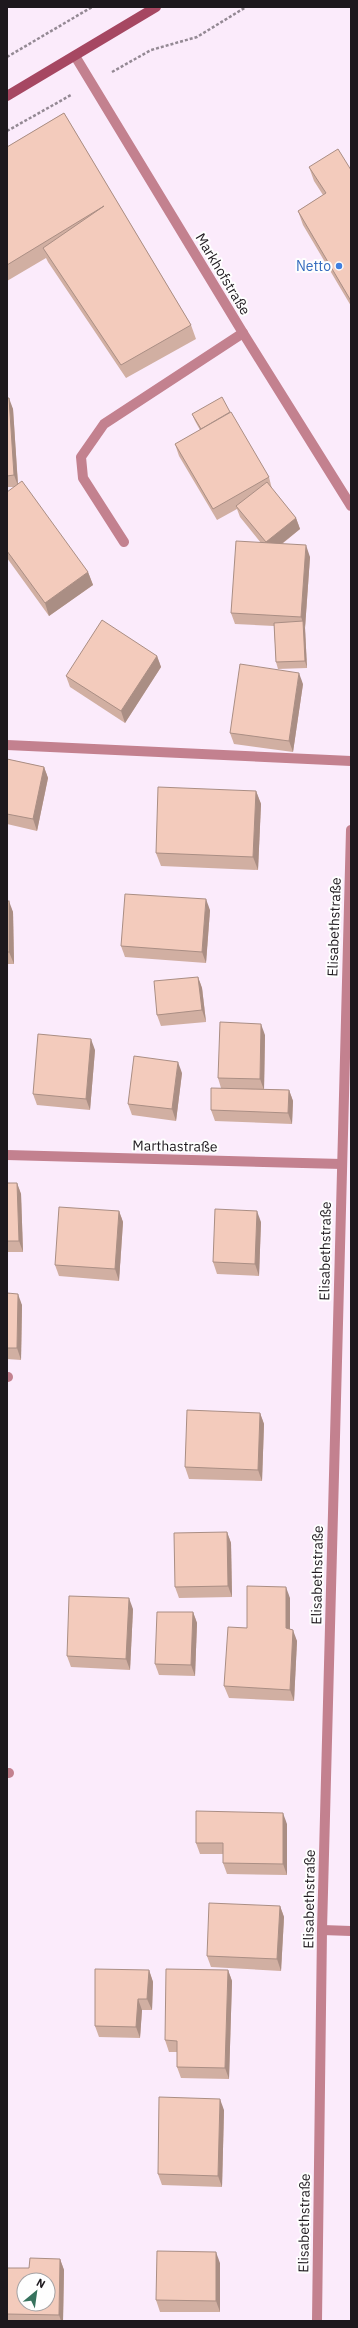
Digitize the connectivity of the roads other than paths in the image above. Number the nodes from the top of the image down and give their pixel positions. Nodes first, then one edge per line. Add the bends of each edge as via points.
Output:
1 (156, 7) edge
2 (74, 56) junction
3 (7, 96) edge
4 (243, 333) junction
5 (351, 506) edge
6 (124, 542) dead end
7 (7, 745) edge
8 (351, 761) edge
9 (351, 830) edge
10 (7, 1155) edge
11 (342, 1164) junction
12 (322, 1930) junction
13 (351, 1931) edge
14 (317, 2321) edge

1 - 2 street
2 - 3 street
2 - 4 street, Markhofstraße
4 - 5 street, Markhofstraße
4 - 6 street via 104,424 81,457 83,478
7 - 8 street
9 - 11 street, Elisabethstraße
10 - 11 street, Marthastraße
11 - 12 street, Elisabethstraße
12 - 13 street
12 - 14 street, Elisabethstraße

